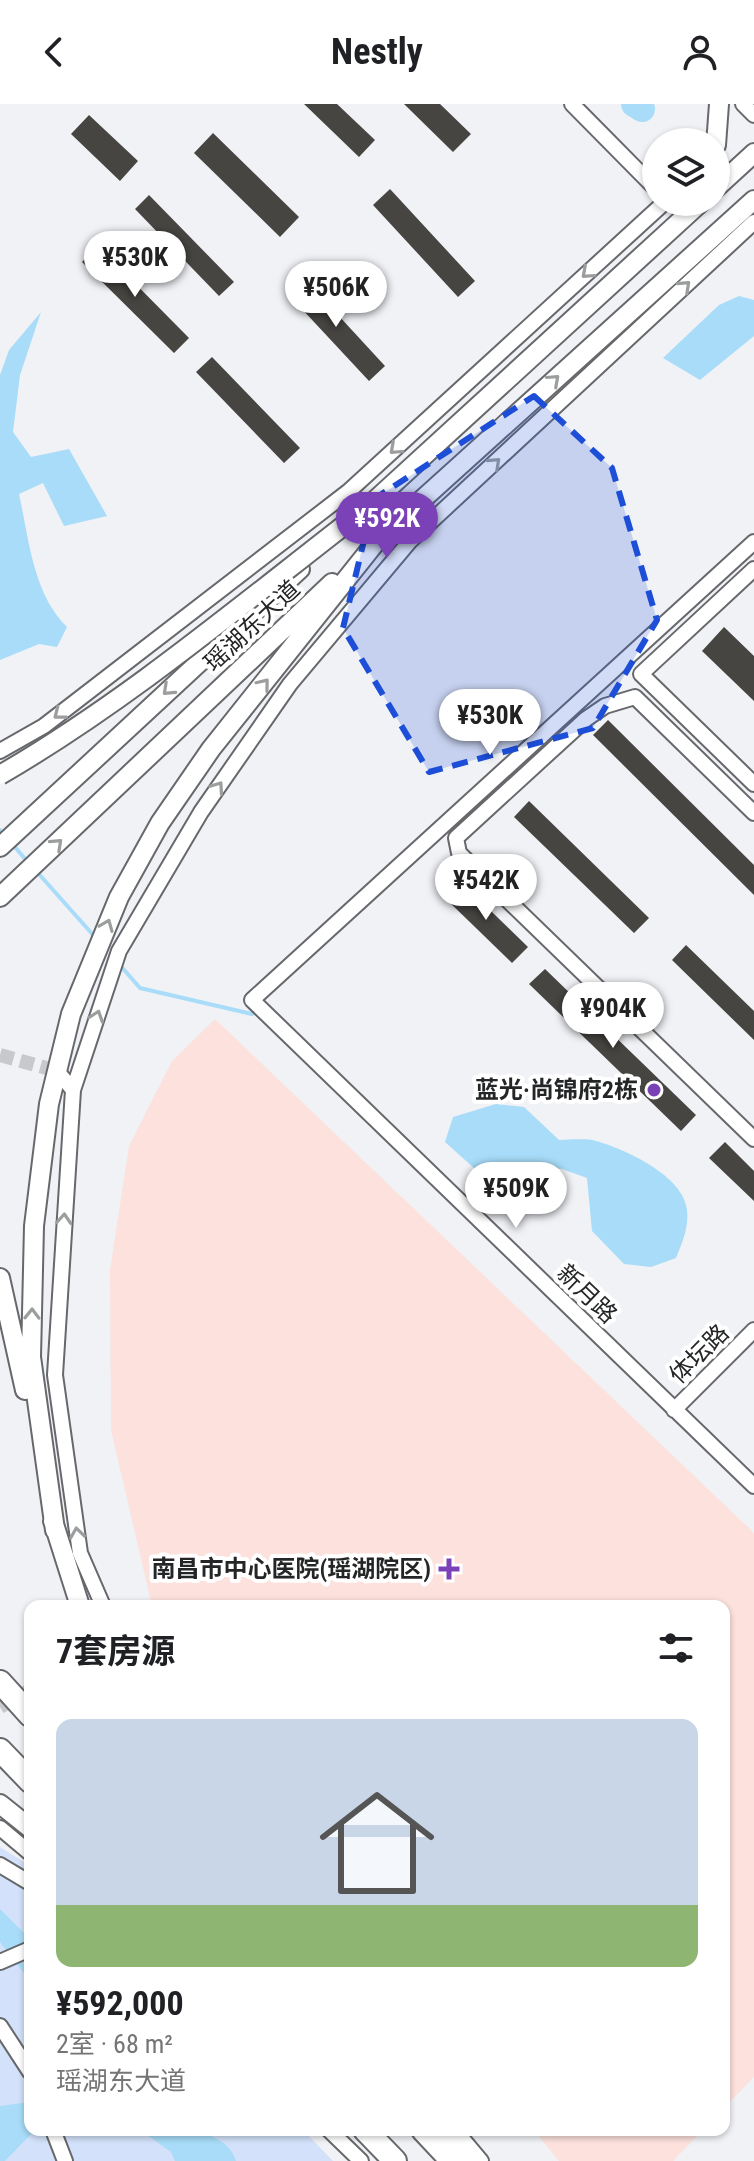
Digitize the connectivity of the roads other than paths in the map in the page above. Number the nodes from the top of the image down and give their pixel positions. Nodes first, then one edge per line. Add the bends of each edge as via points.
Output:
1 (572, 104) edge
2 (719, 104) edge
3 (743, 104) edge
4 (754, 115) edge
5 (717, 128) edge
6 (754, 153) edge
7 (642, 175) edge
8 (730, 175) edge
9 (754, 200) edge
10 (754, 214) edge
11 (650, 216) edge
12 (685, 216) edge
13 (754, 222) edge
14 (724, 227) junction
15 (369, 506) junction
16 (380, 537) junction
17 (754, 542) edge
18 (754, 569) edge
19 (0, 751) edge
20 (0, 775) edge
21 (754, 784) edge
22 (754, 813) edge
23 (0, 847) edge
24 (0, 897) edge
25 (57, 1071) junction
26 (73, 1090) junction
27 (754, 1139) edge
28 (0, 1278) edge
29 (754, 1330) edge
30 (674, 1410) junction
31 (754, 1486) edge
32 (55, 1530) junction
33 (78, 1600) edge
34 (100, 1600) edge
35 (0, 1682) edge
36 (24, 1708) edge
37 (0, 1750) edge
38 (24, 1775) edge
39 (0, 1804) edge
40 (24, 1823) edge
41 (0, 1828) edge
42 (24, 1848) edge
43 (0, 1865) edge
44 (24, 1879) edge
45 (24, 1952) edge
46 (0, 1962) edge
47 (0, 2026) edge
48 (24, 2063) edge
49 (55, 2136) edge
50 (335, 2136) edge
51 (371, 2136) edge
52 (429, 2136) edge
53 (445, 2136) edge
54 (460, 2136) edge
55 (65, 2161) edge
56 (361, 2161) edge
57 (395, 2161) edge
58 (452, 2161) edge
59 (465, 2161) edge
60 (481, 2161) edge

1 - 7 street
2 - 5 main road
3 - 4 street
6 - 8 main road
9 - 14 main road, 瑶湖东大道
10 - 14 main road
11 -> 19 street via 349,491 44,726
12 - 15 main road, 瑶湖东大道
26 -> 13 street via 119,951 201,812 290,684 410,541
16 -> 14 main road, 瑶湖东大道
15 - 20 main road, bridge via 129,690
15 -> 23 main road, 瑶湖东大道
24 -> 16 main road, 瑶湖东大道
25 -> 16 main road via 71,1014 119,897 160,823 211,749
17 - 30 street, 新月路 via 252,1000
18 - 21 street via 641,674
22 - 27 street via 635,697 605,706 586,719 456,838 459,853
25 - 26 street
32 -> 25 main road via 31,1357 34,1226
34 -> 26 street via 80,1553 55,1375
28 - 32 main road
29 - 30 street, 体坛路
30 - 31 street, 新月路
32 - 33 main road
35 - 36 highway
37 - 38 highway
39 - 40 main road
41 - 42 street
43 - 44 street
45 - 46 street
47 - 48 street
49 - 55 street
50 - 56 street
51 - 57 highway
52 - 58 highway
53 - 59 main road
54 - 60 street

